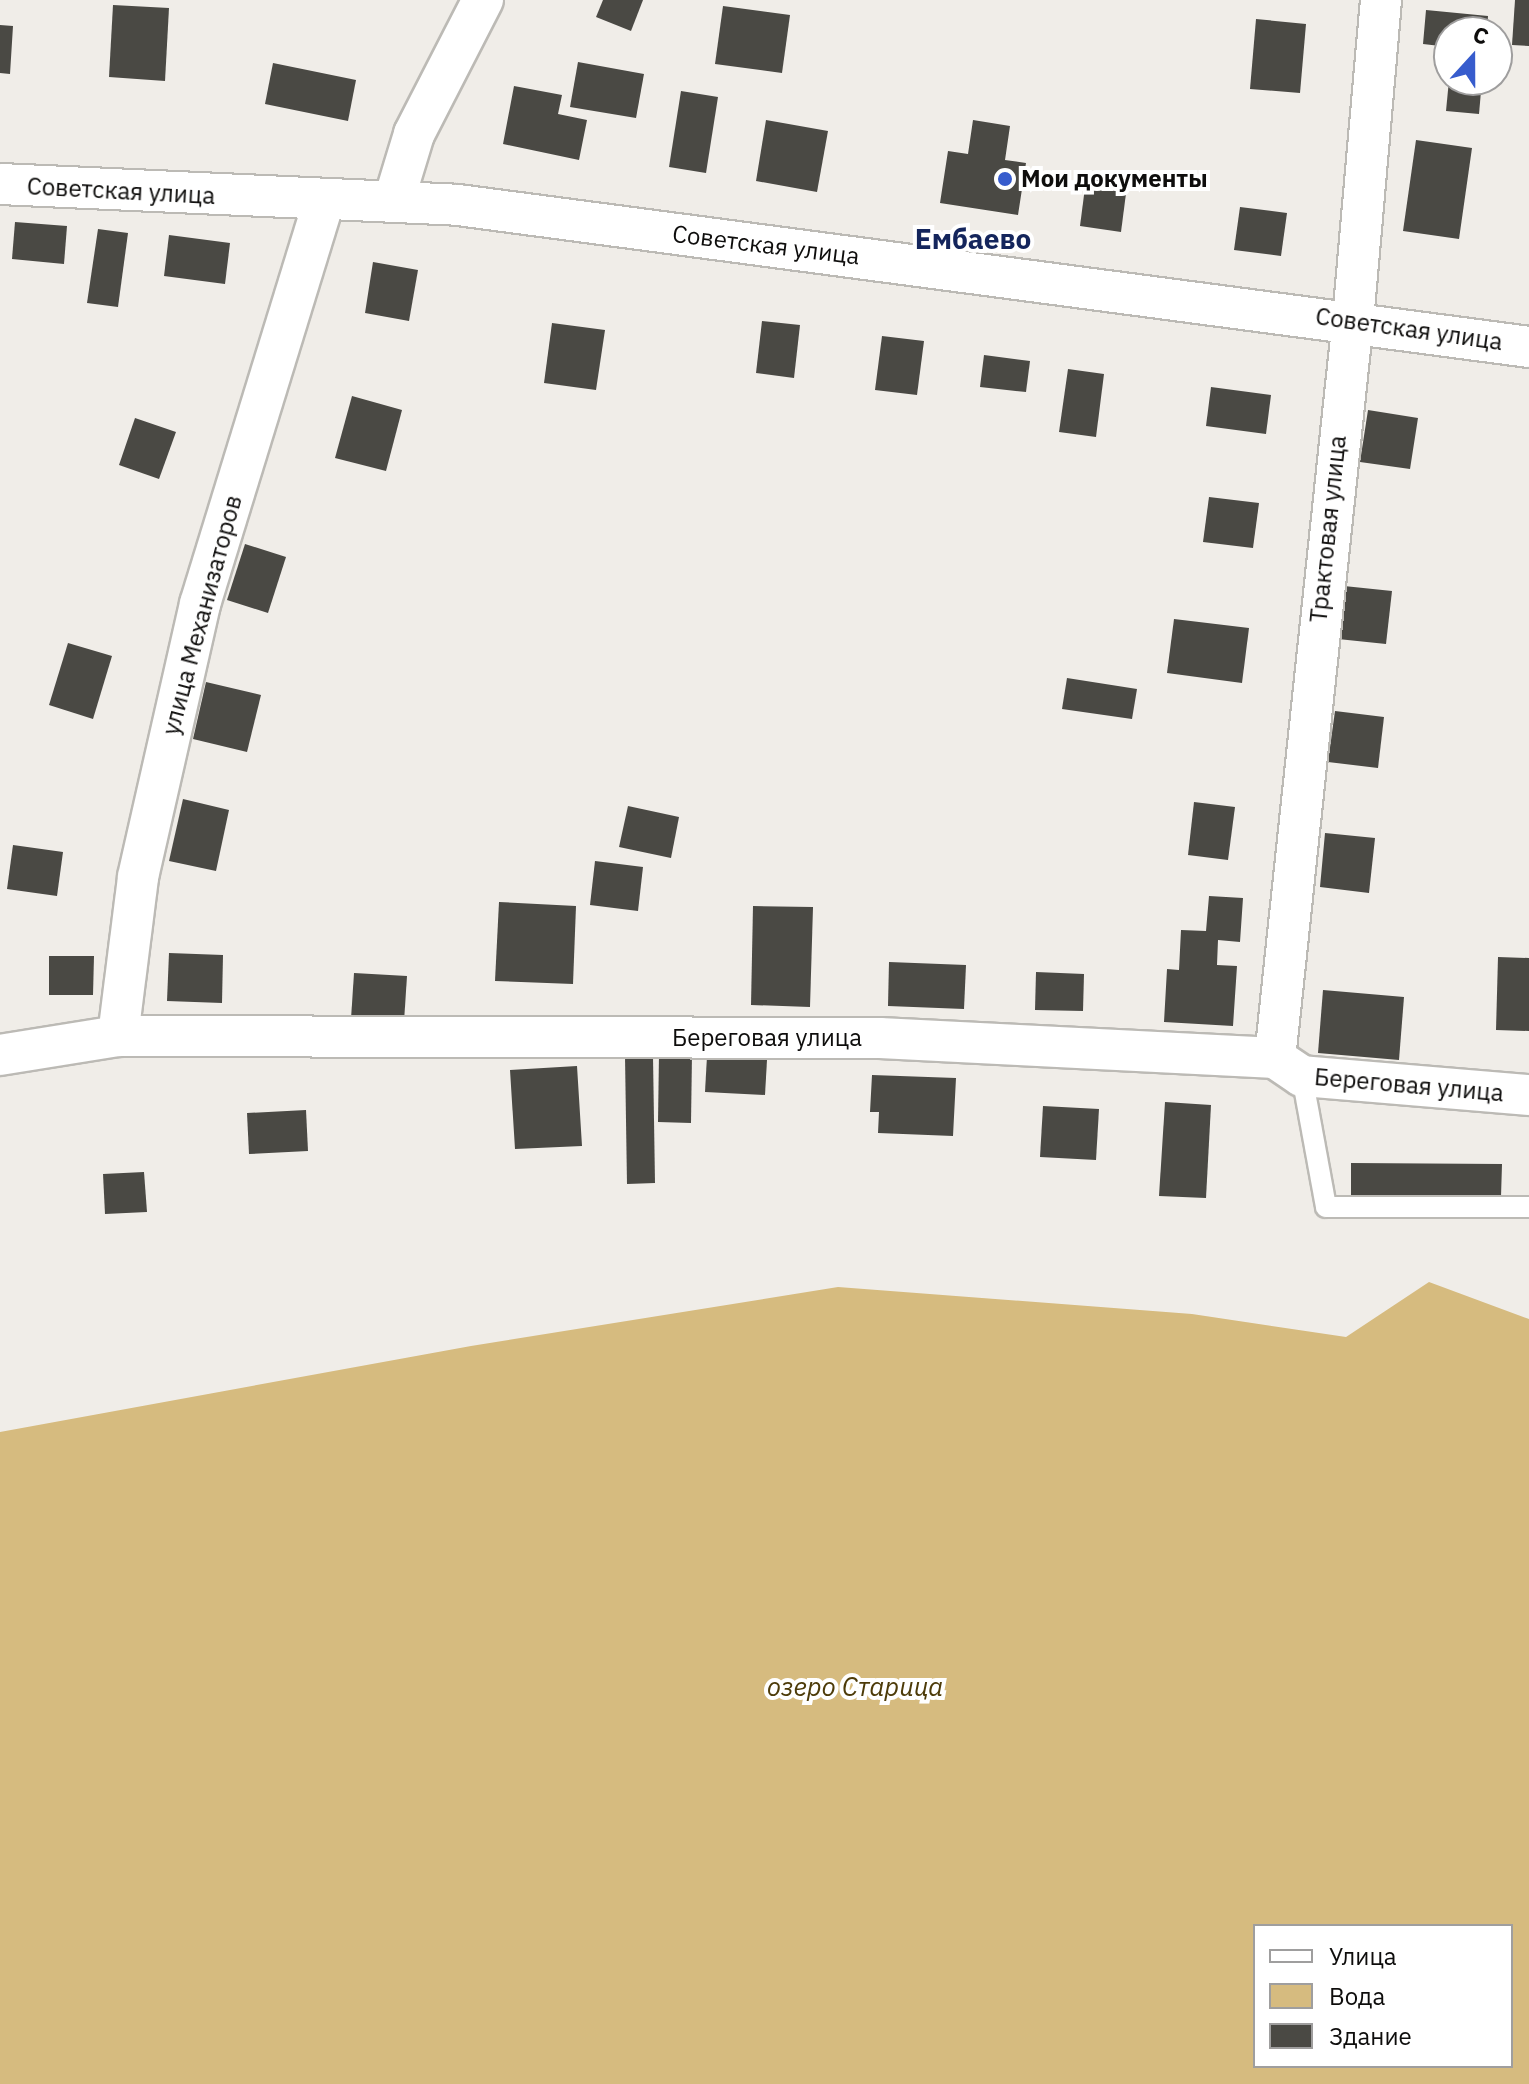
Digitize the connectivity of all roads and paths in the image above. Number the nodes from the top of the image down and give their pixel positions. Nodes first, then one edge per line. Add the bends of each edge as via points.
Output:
1 (483, 0) edge
2 (1381, 0) edge
3 (0, 184) edge
4 (394, 200) junction
5 (324, 202) junction
6 (1353, 320) junction
7 (1529, 347) edge
8 (118, 1036) junction
9 (0, 1055) edge
10 (1289, 1067) junction
11 (1529, 1095) edge
12 (1529, 1207) edge

1 - 4 street via 414,134
2 - 6 street, Трактовая улица
3 - 5 street, Советская улица
4 - 5 street, Советская улица
4 - 6 street, Советская улица
5 - 8 street, улица Механизаторов via 200,604 138,877
6 - 7 street, Советская улица
6 - 10 street, Трактовая улица
8 - 9 street, Береговая улица
8 - 10 street, Береговая улица via 880,1038
10 - 11 street, Береговая улица
10 - 12 lane via 1326,1207

